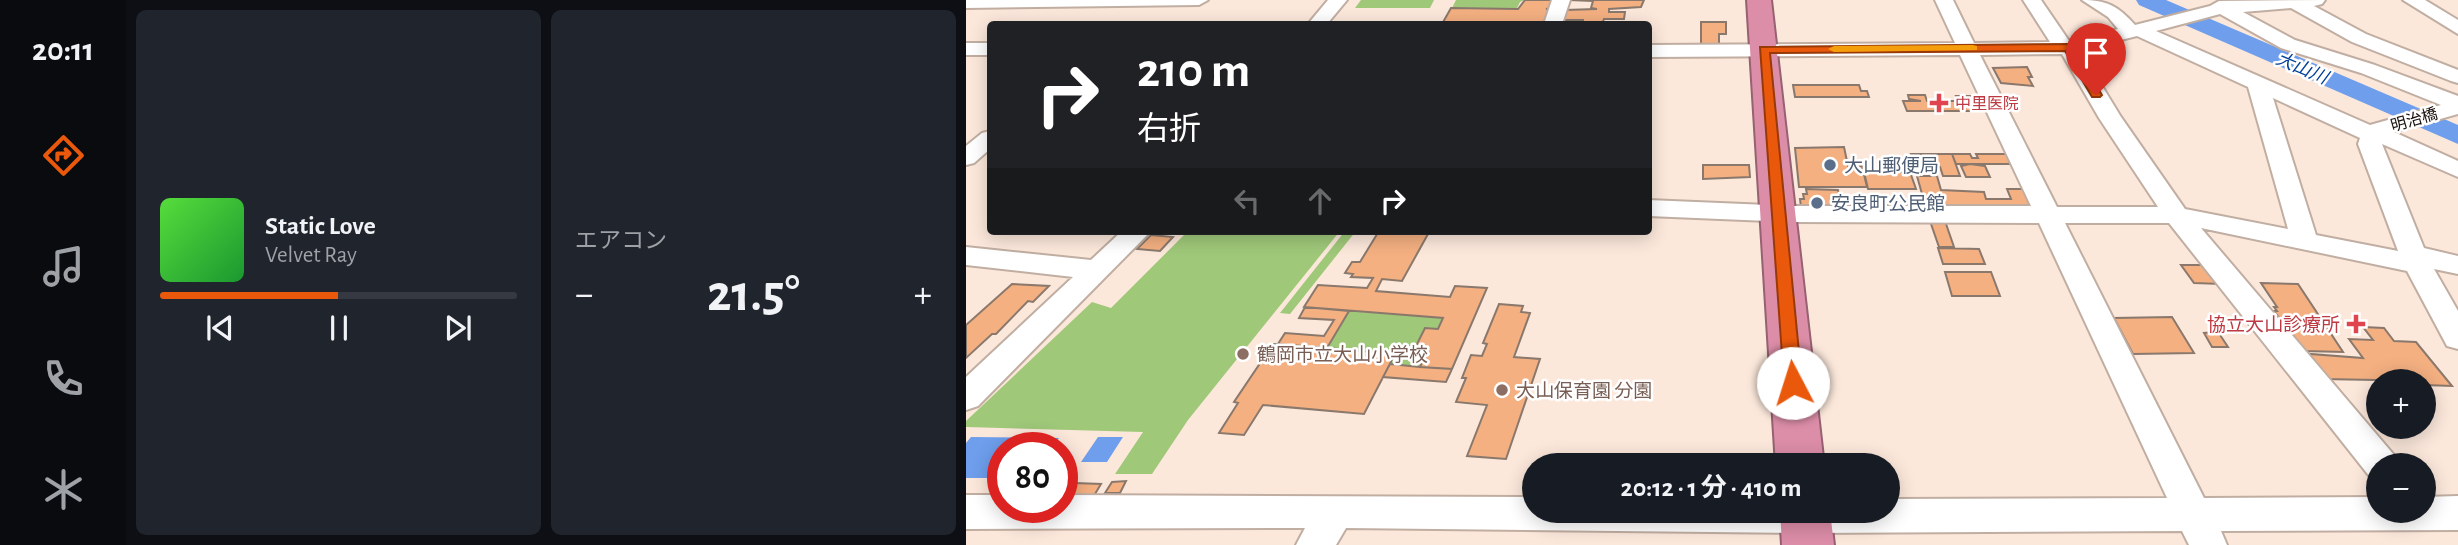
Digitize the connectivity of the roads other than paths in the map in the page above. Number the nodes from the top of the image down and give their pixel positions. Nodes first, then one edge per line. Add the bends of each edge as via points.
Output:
1 (1199, 0) edge
2 (1338, 0) edge
3 (1561, 0) edge
4 (1759, 0) edge
5 (1944, 0) edge
6 (2032, 0) edge
7 (2091, 0) edge
8 (2316, 0) edge
9 (2412, 0) edge
10 (1128, 1) edge
11 (967, 2) edge
12 (2294, 2) edge
13 (2213, 6) edge
14 (1320, 21) edge
15 (1554, 21) edge
16 (2458, 28) edge
17 (2138, 30) junction
18 (1968, 48) junction
19 (2066, 48) junction
20 (966, 49) edge
21 (987, 49) edge
22 (1764, 50) junction
23 (1652, 51) edge
24 (2458, 77) edge
25 (2258, 83) junction
26 (2457, 107) edge
27 (2373, 133) junction
28 (987, 142) edge
29 (975, 157) edge
30 (2458, 170) edge
31 (1652, 208) edge
32 (1778, 213) junction
33 (2047, 215) junction
34 (2176, 215) junction
35 (1134, 235) edge
36 (2305, 241) junction
37 (966, 257) edge
38 (2415, 260) junction
39 (2458, 265) edge
40 (1098, 270) junction
41 (2458, 338) edge
42 (966, 397) edge
43 (1799, 453) edge
44 (2371, 453) edge
45 (1336, 511) junction
46 (966, 512) edge
47 (2436, 512) edge
48 (2458, 513) edge
49 (2366, 516) edge
50 (1806, 524) edge
51 (2200, 530) edge
52 (1315, 545) edge

1 - 10 street
2 - 14 street
3 - 15 street
4 - 22 highway
5 - 18 street
6 - 19 street
7 - 17 street
8 - 12 street
9 - 16 street
10 - 11 street
12 - 13 street
12 - 24 street via 2359,38
13 - 17 street
13 - 26 street via 2288,44 2368,69
17 - 19 street
17 - 25 street
18 - 19 street
18 - 22 street
18 - 33 street
19 - 34 street
20 - 21 street
22 - 23 street
22 - 32 highway
25 - 27 street
25 - 36 street
26 - 27 street, 明治橋
27 - 30 street
27 - 38 street via 2370,144
28 - 29 street
31 - 32 street
32 - 33 street
32 - 43 highway
33 - 34 street
33 - 51 street
34 - 36 street
34 - 44 street
35 - 40 street
36 - 38 street
37 - 40 street
38 - 39 street
38 - 41 street
40 - 42 street
45 - 46 street
45 - 50 street
45 - 52 street
47 - 48 street
49 - 51 street
50 - 51 street

